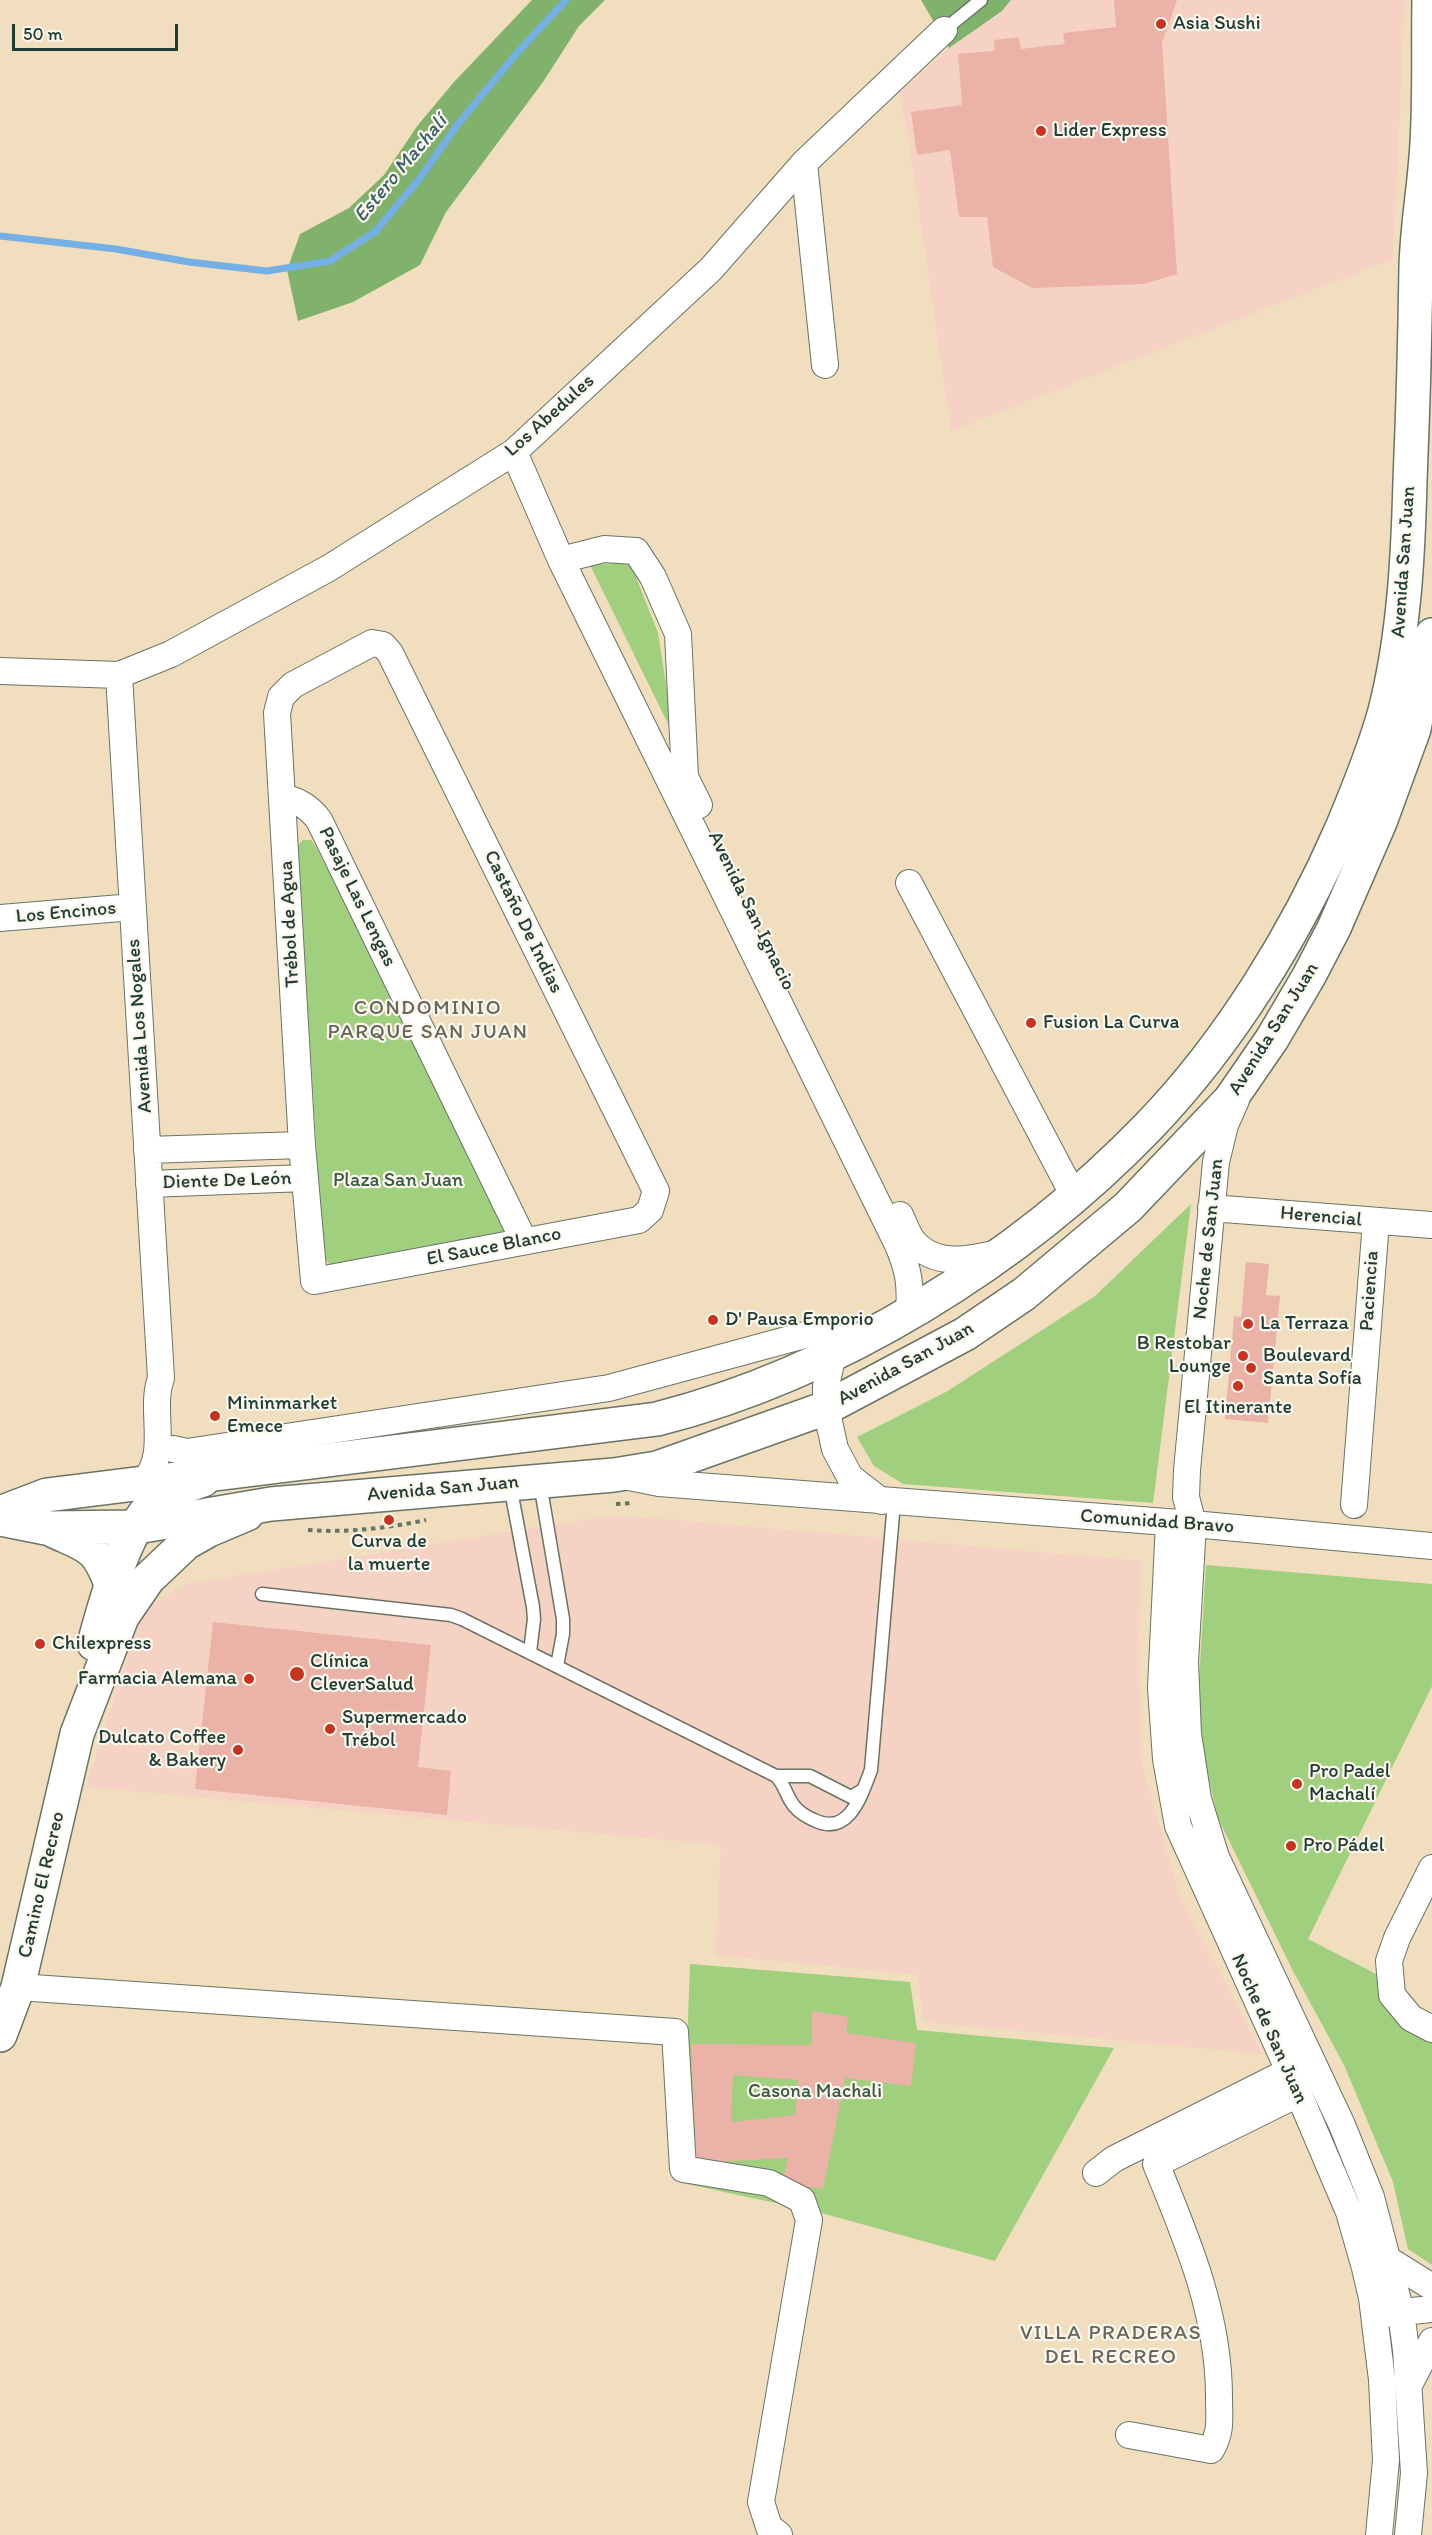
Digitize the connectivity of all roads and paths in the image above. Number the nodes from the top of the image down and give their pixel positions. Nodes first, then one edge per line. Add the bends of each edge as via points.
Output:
1 (981, 0) edge
2 (1429, 0) edge
3 (944, 30) joint
4 (804, 163) junction
5 (825, 365) dead end
6 (514, 452) junction
7 (561, 560) junction
8 (1432, 635) edge
9 (390, 653) joint
10 (0, 671) edge
11 (119, 675) junction
12 (677, 780) junction
13 (283, 797) junction
14 (909, 883) dead end
15 (133, 907) junction
16 (0, 918) edge
17 (798, 1026) junction
18 (1251, 1067) junction
19 (302, 1145) junction
20 (147, 1150) junction
21 (305, 1178) junction
22 (149, 1184) junction
23 (656, 1191) joint
24 (1074, 1197) junction
25 (1211, 1208) junction
26 (1376, 1221) junction
27 (1432, 1225) edge
28 (524, 1241) junction
29 (1001, 1252) junction
30 (314, 1281) joint
31 (909, 1313) junction
32 (846, 1347) junction
33 (160, 1378) junction
34 (826, 1408) junction
35 (173, 1449) junction
36 (206, 1475) junction
37 (614, 1475) junction
38 (144, 1482) junction
39 (525, 1482) junction
40 (887, 1501) junction
41 (271, 1504) junction
42 (1354, 1505) dead end
43 (0, 1513) edge
44 (0, 1519) edge
45 (1180, 1523) junction
46 (137, 1527) junction
47 (46, 1528) junction
48 (1432, 1546) edge
49 (110, 1582) junction
50 (262, 1594) dead end
51 (530, 1652) junction
52 (557, 1666) junction
53 (77, 1734) junction
54 (776, 1776) junction
55 (863, 1790) junction
56 (1432, 1868) edge
57 (18, 1987) junction
58 (1432, 2029) edge
59 (0, 2035) edge
60 (1293, 2082) junction
61 (1135, 2148) junction
62 (1156, 2164) junction
63 (1096, 2173) dead end
64 (1387, 2259) junction
65 (1432, 2287) edge
66 (1432, 2309) edge
67 (1401, 2312) junction
68 (1374, 2315) junction
69 (1432, 2341) edge
70 (1409, 2386) junction
71 (1129, 2435) dead end
72 (779, 2535) edge
73 (1379, 2535) edge
74 (1408, 2535) edge

1 - 3 lane
2 - 24 main road, Avenida San Juan via 1427,145 1417,232 1408,556 1385,711 1327,862 1251,996 1152,1123
3 - 4 street, Los Abedules
4 - 5 street
4 - 6 street, Los Abedules via 711,269
6 - 7 street, Avenida San Ignacio
6 - 11 street, Los Abedules via 329,568 171,654
7 - 12 street, Avenida San Ignacio
7 - 12 street, Avenida San Ignacio via 604,549 636,551 653,577 678,634
8 - 18 main road, Avenida San Juan via 1414,729 1380,822 1324,947 1272,1039
9 - 13 street, Trébol de Agua via 383,645 372,643 293,685 281,697 277,712
9 - 23 street, Castaño De Indias
10 - 11 street, Los Abedules
11 - 15 street, Avenida Los Nogales
12 - 17 street, Avenida San Ignacio
13 - 19 street, Trébol de Agua
13 - 28 street, Pasaje Las Lengas via 297,801 319,820
14 - 24 street
15 - 16 street, Los Encinos
15 - 20 street, Avenida Los Nogales
17 - 29 street, Avenida San Ignacio via 912,1239 924,1252 942,1258 966,1260
17 - 31 street, Avenida San Ignacio via 908,1267
18 - 25 street, Noche de San Juan via 1225,1125
18 - 34 main road, Avenida San Juan via 1230,1100 1128,1207 1024,1294 965,1334
19 - 20 street, Diente De León
19 - 21 street, Trébol de Agua
20 - 22 street, Avenida Los Nogales
21 - 22 street, Diente De León
21 - 30 street, Trébol de Agua
22 - 33 street, Avenida Los Nogales
23 - 28 street, El Sauce Blanco via 650,1210 639,1220
24 - 29 main road, Avenida San Juan
25 - 26 street, Herencial
25 - 45 street, Noche de San Juan via 1186,1497
26 - 27 street, Herencial
26 - 42 street, Paciencia
28 - 30 street, El Sauce Blanco
29 - 31 main road, Avenida San Juan
31 - 32 main road, Avenida San Juan
32 - 34 street via 826,1386
32 - 35 street via 827,1329 609,1388 188,1452
32 - 36 main road, Avenida San Juan via 746,1391 657,1419
33 - 35 street, Avenida Los Nogales via 166,1385 168,1432
33 - 38 street, Avenida Los Nogales via 156,1463
34 - 37 main road, Avenida San Juan via 657,1468
34 - 40 street via 835,1449 850,1477
35 - 36 street, Avenida Los Nogales via 179,1462
36 - 38 main road, Avenida San Juan
36 - 46 main road, Camino El Recreo via 159,1498
37 - 39 main road, Avenida San Juan
37 - 40 street, Comunidad Bravo via 659,1483
38 - 43 main road, Avenida San Juan via 46,1495
39 - 41 main road, Avenida San Juan
39 - 51 lane via 534,1619
39 - 52 lane via 563,1619
40 - 45 street, Comunidad Bravo
40 - 55 lane via 874,1747
41 - 46 main road, Avenida San Juan
41 - 53 main road, Camino El Recreo via 186,1543 148,1579 122,1617
44 - 47 main road, Avenida San Juan
45 - 48 street, Comunidad Bravo
45 - 60 street, Noche de San Juan via 1161,1688 1166,1759 1178,1826
45 - 64 street via 1188,1734 1198,1799 1216,1857 1342,2125 1371,2197
46 - 47 main road, Avenida San Juan
46 - 49 main road, Camino El Recreo
47 - 49 main road via 98,1555
49 - 53 main road, Camino El Recreo via 81,1693
50 - 51 lane via 451,1615
51 - 52 lane
52 - 54 lane
53 - 57 main road, Camino El Recreo
54 - 55 lane via 810,1776 851,1797
54 - 55 lane via 784,1784 793,1806 822,1824 844,1821
56 - 58 street via 1389,1961 1392,1995 1411,2018
57 - 59 main road, Camino El Recreo
57 - 72 street via 675,2032 683,2169 769,2183 802,2200 809,2220 761,2502 769,2527
60 - 61 street
60 - 62 street
60 - 68 street, Noche de San Juan via 1349,2212
61 - 62 street
61 - 63 street
62 - 71 street via 1193,2253 1206,2296 1219,2380 1219,2435 1211,2450
64 - 65 street
64 - 67 street
66 - 67 street
67 - 68 street
67 - 70 street
68 - 73 street, Noche de San Juan via 1386,2460
69 - 70 street
70 - 74 street via 1414,2473

